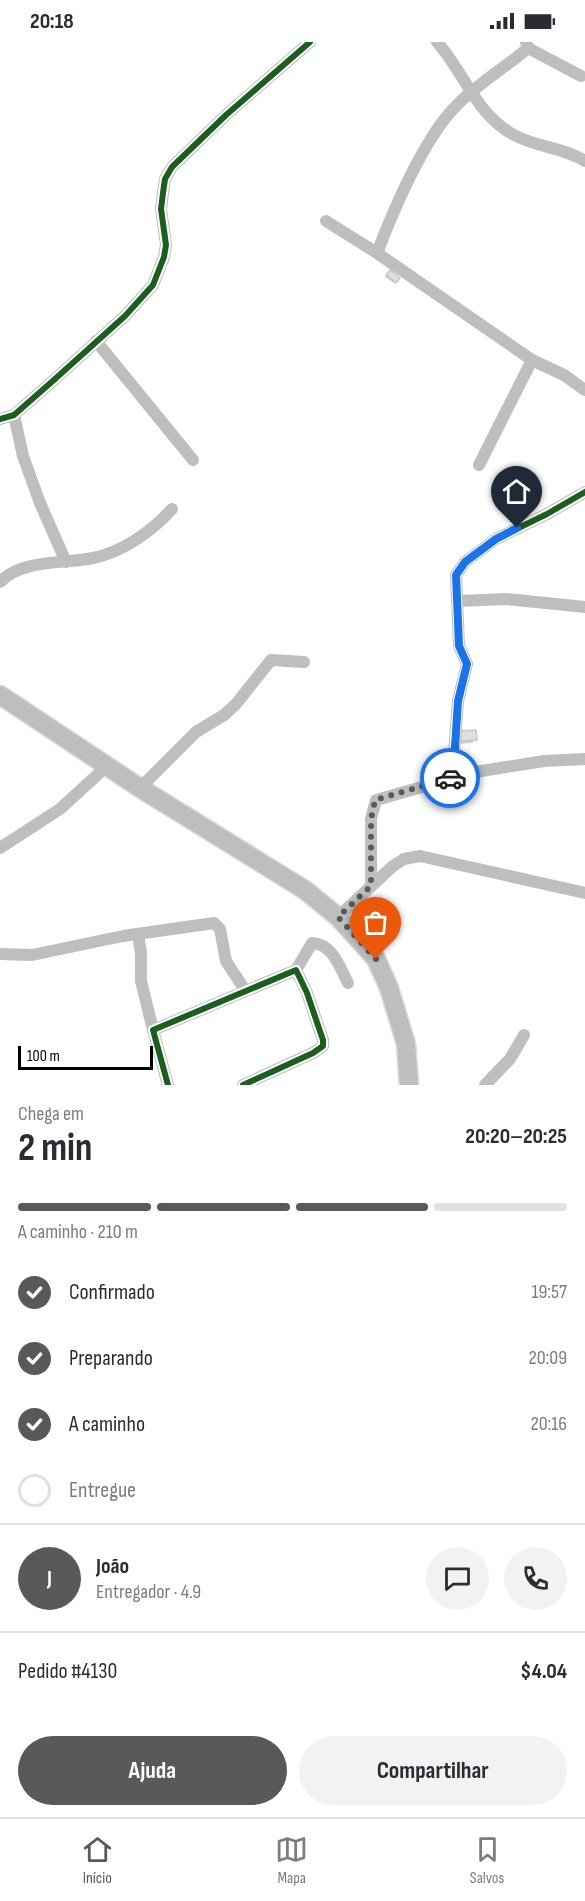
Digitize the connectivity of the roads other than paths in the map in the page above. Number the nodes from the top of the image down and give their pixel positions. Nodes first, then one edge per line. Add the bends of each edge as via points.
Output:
1 (310, 42) edge
2 (437, 42) edge
3 (527, 45) edge
4 (581, 76) dead end
5 (470, 93) junction
6 (585, 161) edge
7 (326, 221) dead end
8 (377, 253) junction
9 (96, 341) junction
10 (532, 360) junction
11 (585, 390) edge
12 (14, 415) junction
13 (0, 419) edge
14 (193, 460) dead end
15 (478, 465) dead end
16 (585, 492) edge
17 (172, 509) dead end
18 (66, 562) junction
19 (0, 582) edge
20 (457, 600) junction
21 (585, 607) edge
22 (304, 662) dead end
23 (0, 695) edge
24 (585, 759) edge
25 (106, 766) junction
26 (453, 778) junction
27 (140, 788) junction
28 (0, 848) edge
29 (371, 886) junction
30 (585, 893) edge
31 (338, 917) junction
32 (138, 934) junction
33 (0, 954) edge
34 (296, 970) junction
35 (348, 983) dead end
36 (245, 990) junction
37 (153, 1030) junction
38 (524, 1035) dead end
39 (168, 1085) edge
40 (243, 1085) edge
41 (410, 1085) edge
42 (485, 1085) edge

1 - 9 street via 172,167 165,179 161,209 166,245 160,269 140,300
2 - 5 street
3 - 4 street
3 - 5 street
5 - 6 street via 491,119 516,137
5 - 8 street via 430,142
7 - 8 street
8 - 10 street
9 - 12 street
9 - 14 street
10 - 11 street
10 - 15 street
12 - 13 street
12 - 18 street via 23,456
16 - 20 street via 496,539 465,562 456,575
17 - 18 street via 159,524 116,550 96,558
18 - 19 street via 19,569
20 - 21 street via 507,599
20 - 26 street via 459,646 467,664 458,701
22 - 27 street via 271,660 236,704 196,732
23 - 25 highway
24 - 26 street via 544,761
25 - 27 highway
25 - 28 street via 60,809
26 - 29 street via 375,800 371,819
27 - 31 highway via 267,865
29 - 30 street via 404,859 420,855
29 - 31 street
31 - 41 highway via 376,959 381,970 406,1044
32 - 33 street via 32,955
32 - 36 street via 216,924 226,961
32 - 37 street via 141,981
34 - 35 street via 312,942 316,942 335,957
34 - 36 street
34 - 40 street via 323,1046
36 - 37 street
37 - 39 street
38 - 42 street via 510,1059

